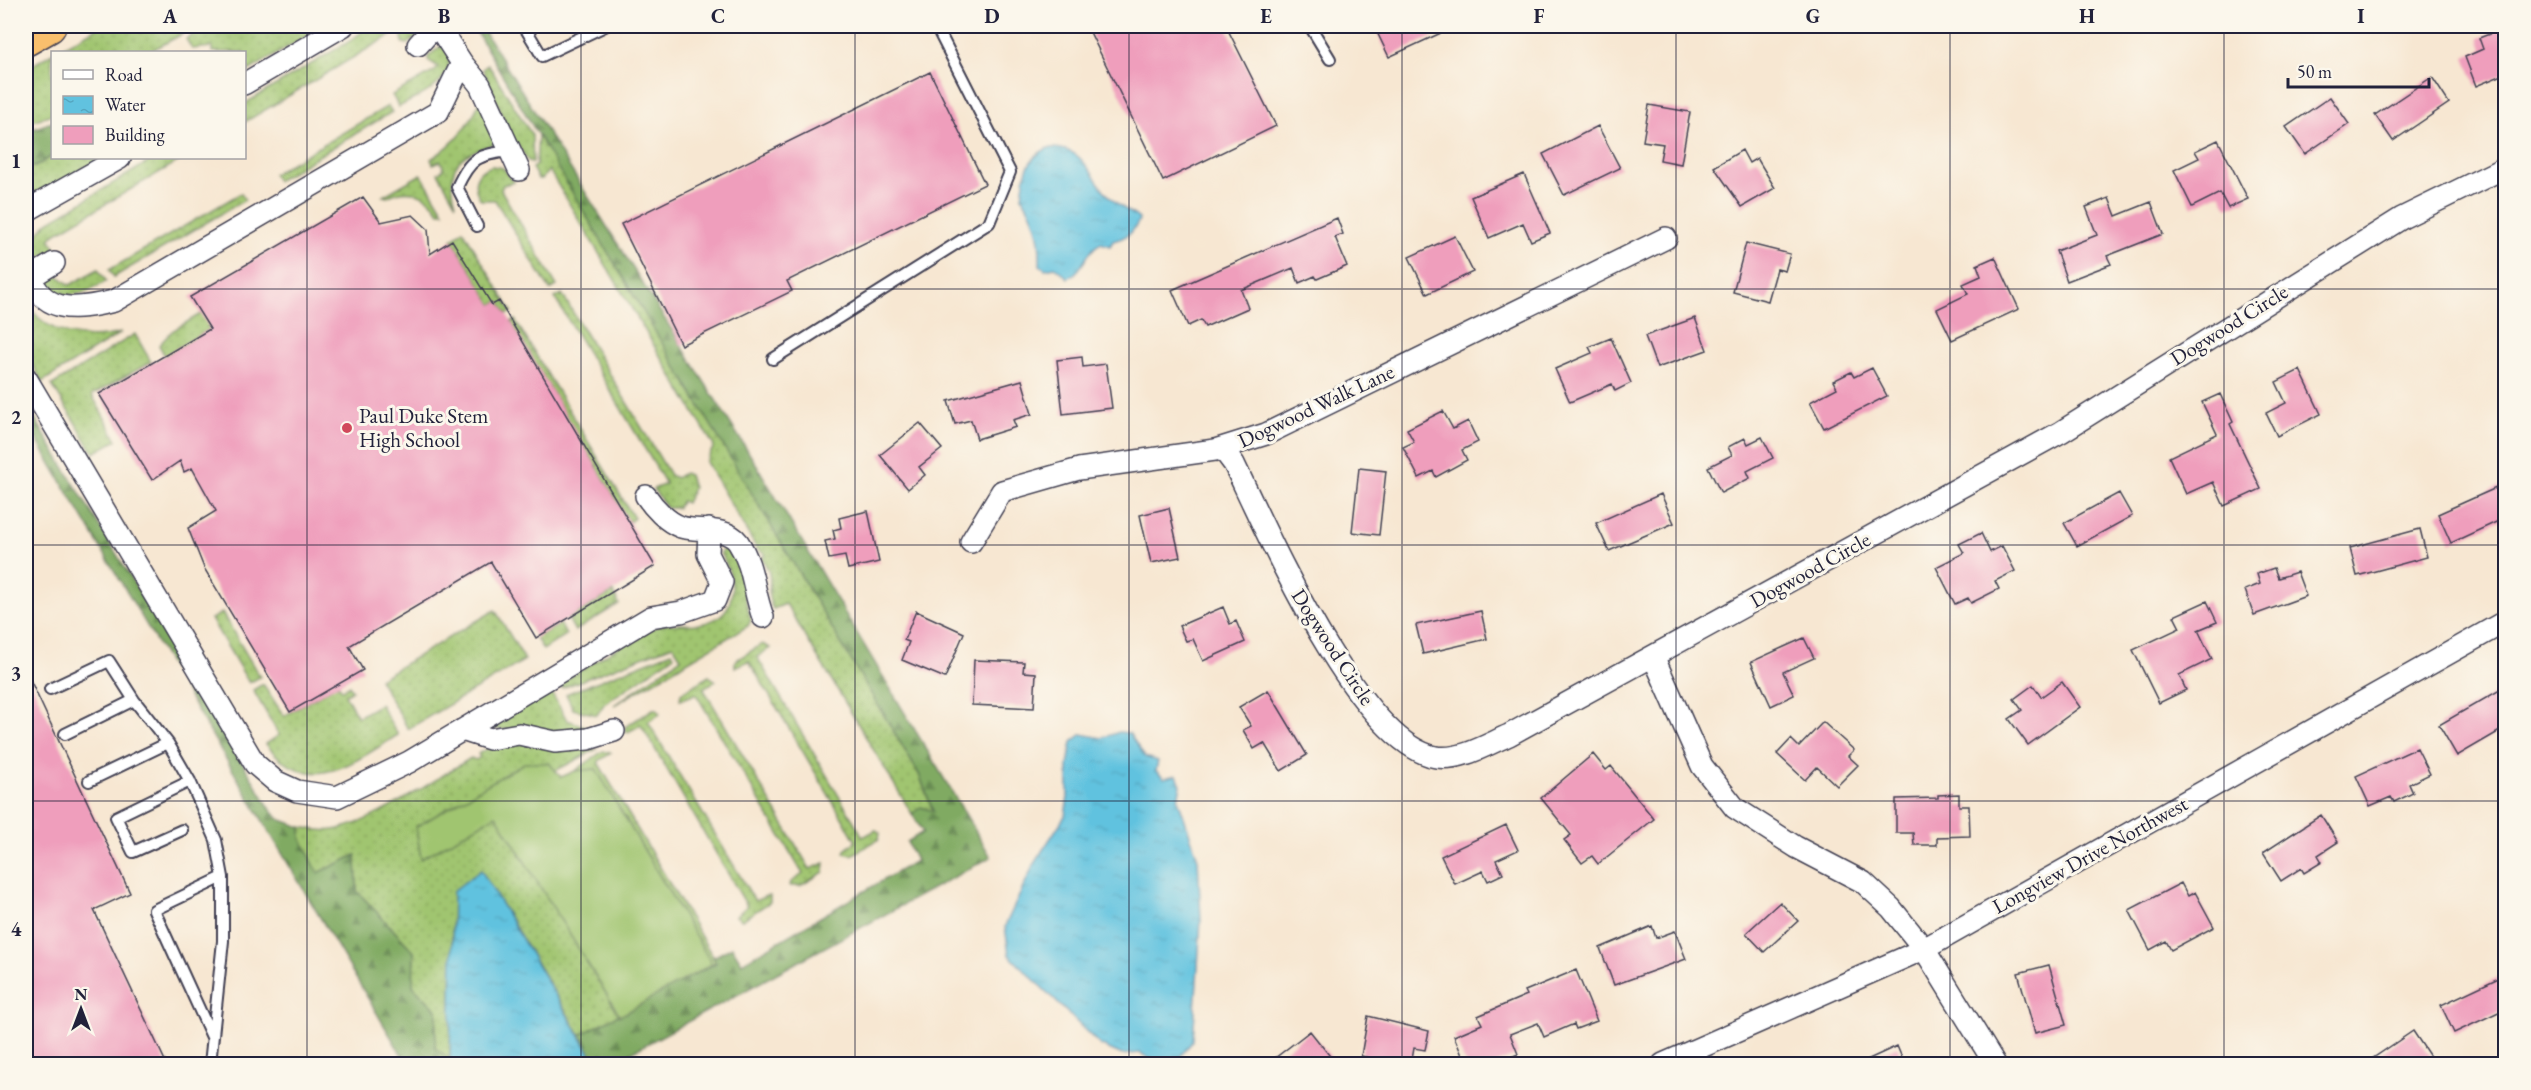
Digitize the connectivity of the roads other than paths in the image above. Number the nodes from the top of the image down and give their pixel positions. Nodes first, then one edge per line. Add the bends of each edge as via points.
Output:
1 (49, 26) edge
2 (343, 26) edge
3 (437, 26) edge
4 (524, 26) edge
5 (605, 26) edge
6 (936, 26) edge
7 (1310, 26) edge
8 (26, 39) edge
9 (418, 45) dead end
10 (1330, 58) dead end
11 (462, 63) junction
12 (246, 83) edge
13 (118, 159) edge
14 (515, 161) joint
15 (2505, 167) edge
16 (26, 211) edge
17 (477, 226) dead end
18 (1666, 238) dead end
19 (54, 263) dead end
20 (27, 275) edge
21 (773, 359) dead end
22 (26, 378) edge
23 (1222, 448) junction
24 (646, 496) dead end
25 (709, 529) junction
26 (971, 542) dead end
27 (763, 617) dead end
28 (2505, 621) edge
29 (1653, 656) junction
30 (50, 689) dead end
31 (134, 700) junction
32 (462, 730) junction
33 (614, 731) dead end
34 (65, 734) dead end
35 (168, 743) junction
36 (89, 781) dead end
37 (190, 782) junction
38 (182, 830) dead end
39 (223, 877) junction
40 (1924, 949) junction
41 (213, 1039) junction
42 (210, 1065) edge
43 (1663, 1065) edge
44 (1995, 1065) edge

1 - 8 highway
2 - 12 street
3 - 9 street
3 - 11 street
4 - 5 lane via 542,56
6 - 21 lane via 1010,172 989,224
7 - 10 lane
11 - 14 street via 480,85
11 - 20 street via 438,112 114,301 78,310 52,304 31,285
13 - 16 street
14 - 17 lane via 485,154 471,161 461,178 457,187
15 - 29 street, Dogwood Circle via 2402,218 2061,432
18 - 23 street, Dogwood Walk Lane via 1266,434
19 - 20 street
22 - 32 street via 255,764 275,781 297,791 337,796 409,762
23 - 26 street, Dogwood Walk Lane via 1079,469 1002,492
23 - 29 street, Dogwood Circle via 1234,464 1305,612 1365,702 1411,748 1437,757 1456,757 1509,735
24 - 25 street via 656,510 680,527
25 - 27 street via 736,540 753,569
25 - 32 street via 708,554 722,582 715,600 681,612 651,616
28 - 40 street, Longview Drive Northwest
29 - 40 street via 1702,766 1735,808 1863,882 1891,908
30 - 31 lane via 109,661
31 - 34 lane
31 - 35 lane
32 - 33 street via 490,739 519,734 555,742 588,739
35 - 36 lane
35 - 37 lane
37 - 38 lane via 116,817 133,852
37 - 39 lane via 216,840
39 - 41 lane via 223,941
39 - 41 lane via 154,910
40 - 43 street, Longview Drive Northwest
40 - 44 street
41 - 42 lane

